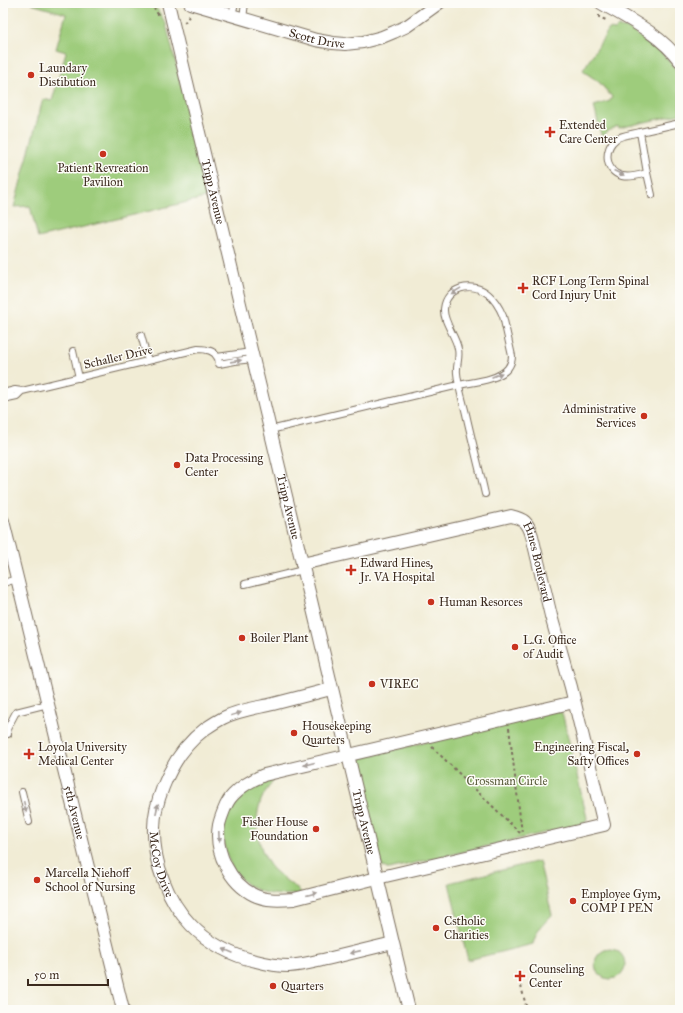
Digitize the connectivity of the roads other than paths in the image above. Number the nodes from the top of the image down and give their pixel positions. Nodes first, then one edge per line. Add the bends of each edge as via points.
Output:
1 (168, 3) edge
2 (190, 3) edge
3 (235, 3) edge
4 (246, 3) edge
5 (439, 3) edge
6 (601, 3) edge
7 (237, 17) junction
8 (680, 61) edge
9 (680, 123) edge
10 (640, 132) junction
11 (647, 173) junction
12 (652, 195) dead end
13 (141, 335) dead end
14 (73, 351) dead end
15 (252, 355) junction
16 (217, 356) junction
17 (148, 361) junction
18 (79, 378) junction
19 (459, 386) junction
20 (22, 391) junction
21 (3, 393) edge
22 (3, 399) edge
23 (270, 430) junction
24 (485, 494) dead end
25 (3, 521) edge
26 (302, 567) junction
27 (17, 579) junction
28 (3, 583) edge
29 (245, 584) dead end
30 (331, 690) junction
31 (574, 702) junction
32 (48, 704) junction
33 (8, 734) dead end
34 (347, 755) junction
35 (22, 792) dead end
36 (29, 822) dead end
37 (377, 878) junction
38 (393, 943) junction
39 (123, 1010) edge
40 (409, 1010) edge

1 - 15 street, Tripp Avenue
2 - 7 street, Scott Drive
3 - 7 lane
4 - 7 lane
5 - 7 street, Scott Drive via 394,32 363,42 345,44 316,40
6 - 8 street via 650,32
9 - 10 lane
10 - 11 lane
10 -> 11 lane via 617,139 608,151 608,162 611,169 622,176 631,177
11 - 12 lane
13 - 17 lane
14 - 18 lane
15 - 16 lane, Schaller Drive
16 -> 15 lane via 219,364
15 - 23 street, Tripp Avenue
16 - 17 lane, Schaller Drive via 202,349
17 - 18 lane, Schaller Drive
18 - 20 lane, Schaller Drive
19 -> 19 lane via 495,377 508,369 512,356 501,311 489,294 472,286 455,291 445,303 444,311 458,347 456,372
19 - 23 lane
19 - 24 lane
20 - 21 lane, Schaller Drive
20 - 22 lane, Schaller Drive via 17,396
23 - 26 street, Tripp Avenue
25 - 27 street, 5th Avenue
26 - 29 lane
26 - 30 street, Tripp Avenue
26 - 31 street, Hines Boulevard via 510,516 523,519 530,530
27 - 28 lane
27 - 32 street, 5th Avenue
30 - 34 street, Tripp Avenue
38 -> 30 street, McCoy Drive via 288,966 240,956 223,949 191,925 170,895 157,859 154,845 156,810 167,777 190,742 223,718
31 - 34 street
31 - 37 street, Hines Boulevard via 604,825
32 - 33 lane via 16,712 7,729
32 - 39 street, 5th Avenue
34 - 37 street, Tripp Avenue
34 -> 37 street via 264,775 241,787 226,803 222,814 218,839 220,852 234,879 255,895 268,899 294,899
35 -> 36 lane
37 - 38 street, Tripp Avenue
38 - 40 street, Tripp Avenue

